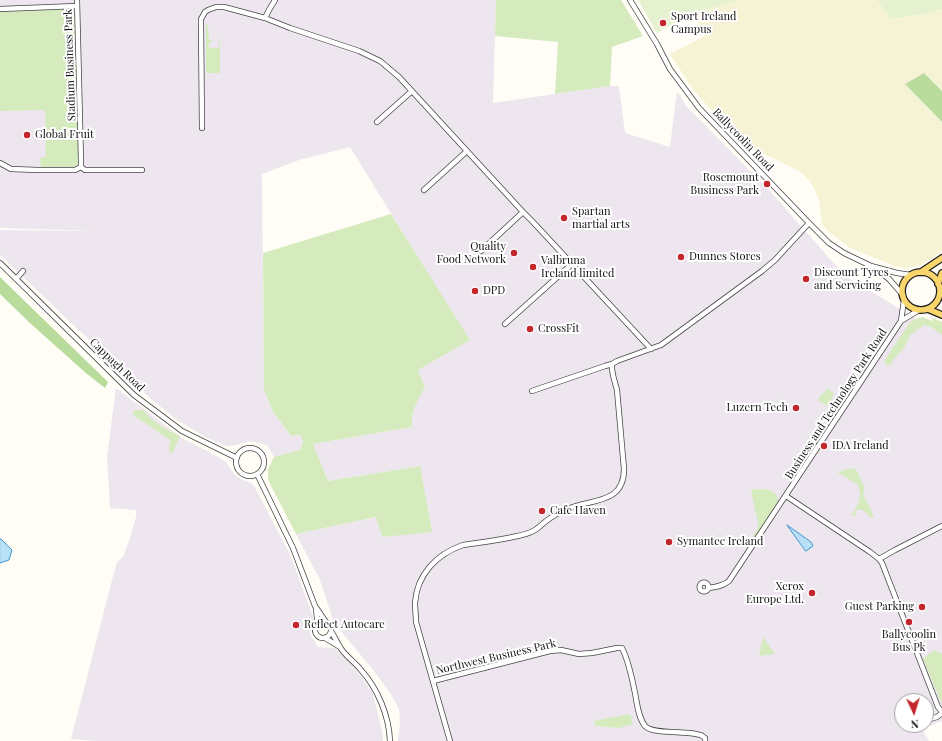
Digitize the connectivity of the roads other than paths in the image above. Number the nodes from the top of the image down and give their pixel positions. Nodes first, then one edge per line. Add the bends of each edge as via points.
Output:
1 (77, 0) edge
2 (275, 0) edge
3 (630, 0) edge
4 (77, 6) junction
5 (0, 9) edge
6 (265, 18) junction
7 (412, 90) junction
8 (377, 122) dead end
9 (202, 128) dead end
10 (467, 151) junction
11 (0, 164) edge
12 (81, 167) junction
13 (142, 170) dead end
14 (424, 190) dead end
15 (523, 212) junction
16 (809, 223) junction
17 (481, 251) dead end
18 (942, 258) edge
19 (0, 263) edge
20 (572, 264) junction
21 (871, 266) junction
22 (24, 271) dead end
23 (920, 273) junction
24 (942, 273) edge
25 (911, 275) junction
26 (16, 279) junction
27 (938, 284) junction
28 (941, 293) edge
29 (904, 297) junction
30 (928, 309) junction
31 (919, 310) junction
32 (942, 315) edge
33 (901, 321) junction
34 (505, 324) dead end
35 (651, 350) junction
36 (612, 364) junction
37 (532, 391) dead end
38 (237, 458) junction
39 (257, 474) junction
40 (786, 496) junction
41 (942, 526) edge
42 (879, 559) junction
43 (708, 588) dead end
44 (315, 606) junction
45 (326, 622) junction
46 (317, 624) junction
47 (331, 631) junction
48 (325, 638) junction
49 (340, 647) junction
50 (433, 681) junction
51 (942, 713) edge
52 (390, 741) edge
53 (450, 741) edge
54 (705, 741) edge

1 - 4 street, Stadium Business Park
2 - 6 street
3 - 16 street, Ballycoolin Road via 670,69 695,103
4 - 5 street
4 - 12 street, Stadium Business Park
6 - 7 street via 371,56 390,69
6 - 9 street via 224,7 208,10 203,15
7 - 8 street
7 - 10 street
10 - 14 street
10 - 15 street
11 - 12 street via 11,169 38,170 76,170
12 - 13 street via 85,170
15 - 17 street
15 - 20 street
16 - 21 street, Ballycoolin Road via 837,249
16 - 35 street via 762,271 661,346
18 - 23 main road
19 - 26 street, Cappagh Road
20 - 34 street
20 - 35 street
21 - 25 street, Ballycoolin Road
21 - 29 street, Ballycoolin Road via 883,274
22 - 26 street
23 - 25 main road
23 - 27 main road via 931,276
24 - 27 main road
25 - 29 main road via 903,287
26 - 38 street, Cappagh Road via 134,395 182,431
27 - 28 main road
28 - 30 main road
29 - 31 main road via 911,307
29 - 33 street, Business and Technology Park Road
30 - 31 main road
30 - 32 main road
31 - 33 street, Business and Technology Park Road
33 - 40 street, Business and Technology Park Road
35 - 36 street
36 - 37 street
36 - 50 street via 617,390 624,469 622,483 613,495 565,509 523,535 454,548 435,560 423,576 415,602 416,622
38 - 39 street via 237,467 243,474
38 - 39 street via 243,450 257,450 264,460
39 - 44 street via 293,548
40 - 42 street
40 - 43 street, Business and Technology Park Road via 729,581 719,587
41 - 42 street
42 - 51 street
44 - 45 street
44 - 46 street
45 - 46 street
45 - 47 street
46 - 48 street via 316,635
47 - 48 street
47 - 49 street
48 - 49 street
49 - 52 street via 362,671 382,703
50 - 53 street, Northwest Business Park
50 - 54 street, Northwest Business Park via 550,651 561,650 580,654 622,648 642,721 646,727 699,734

